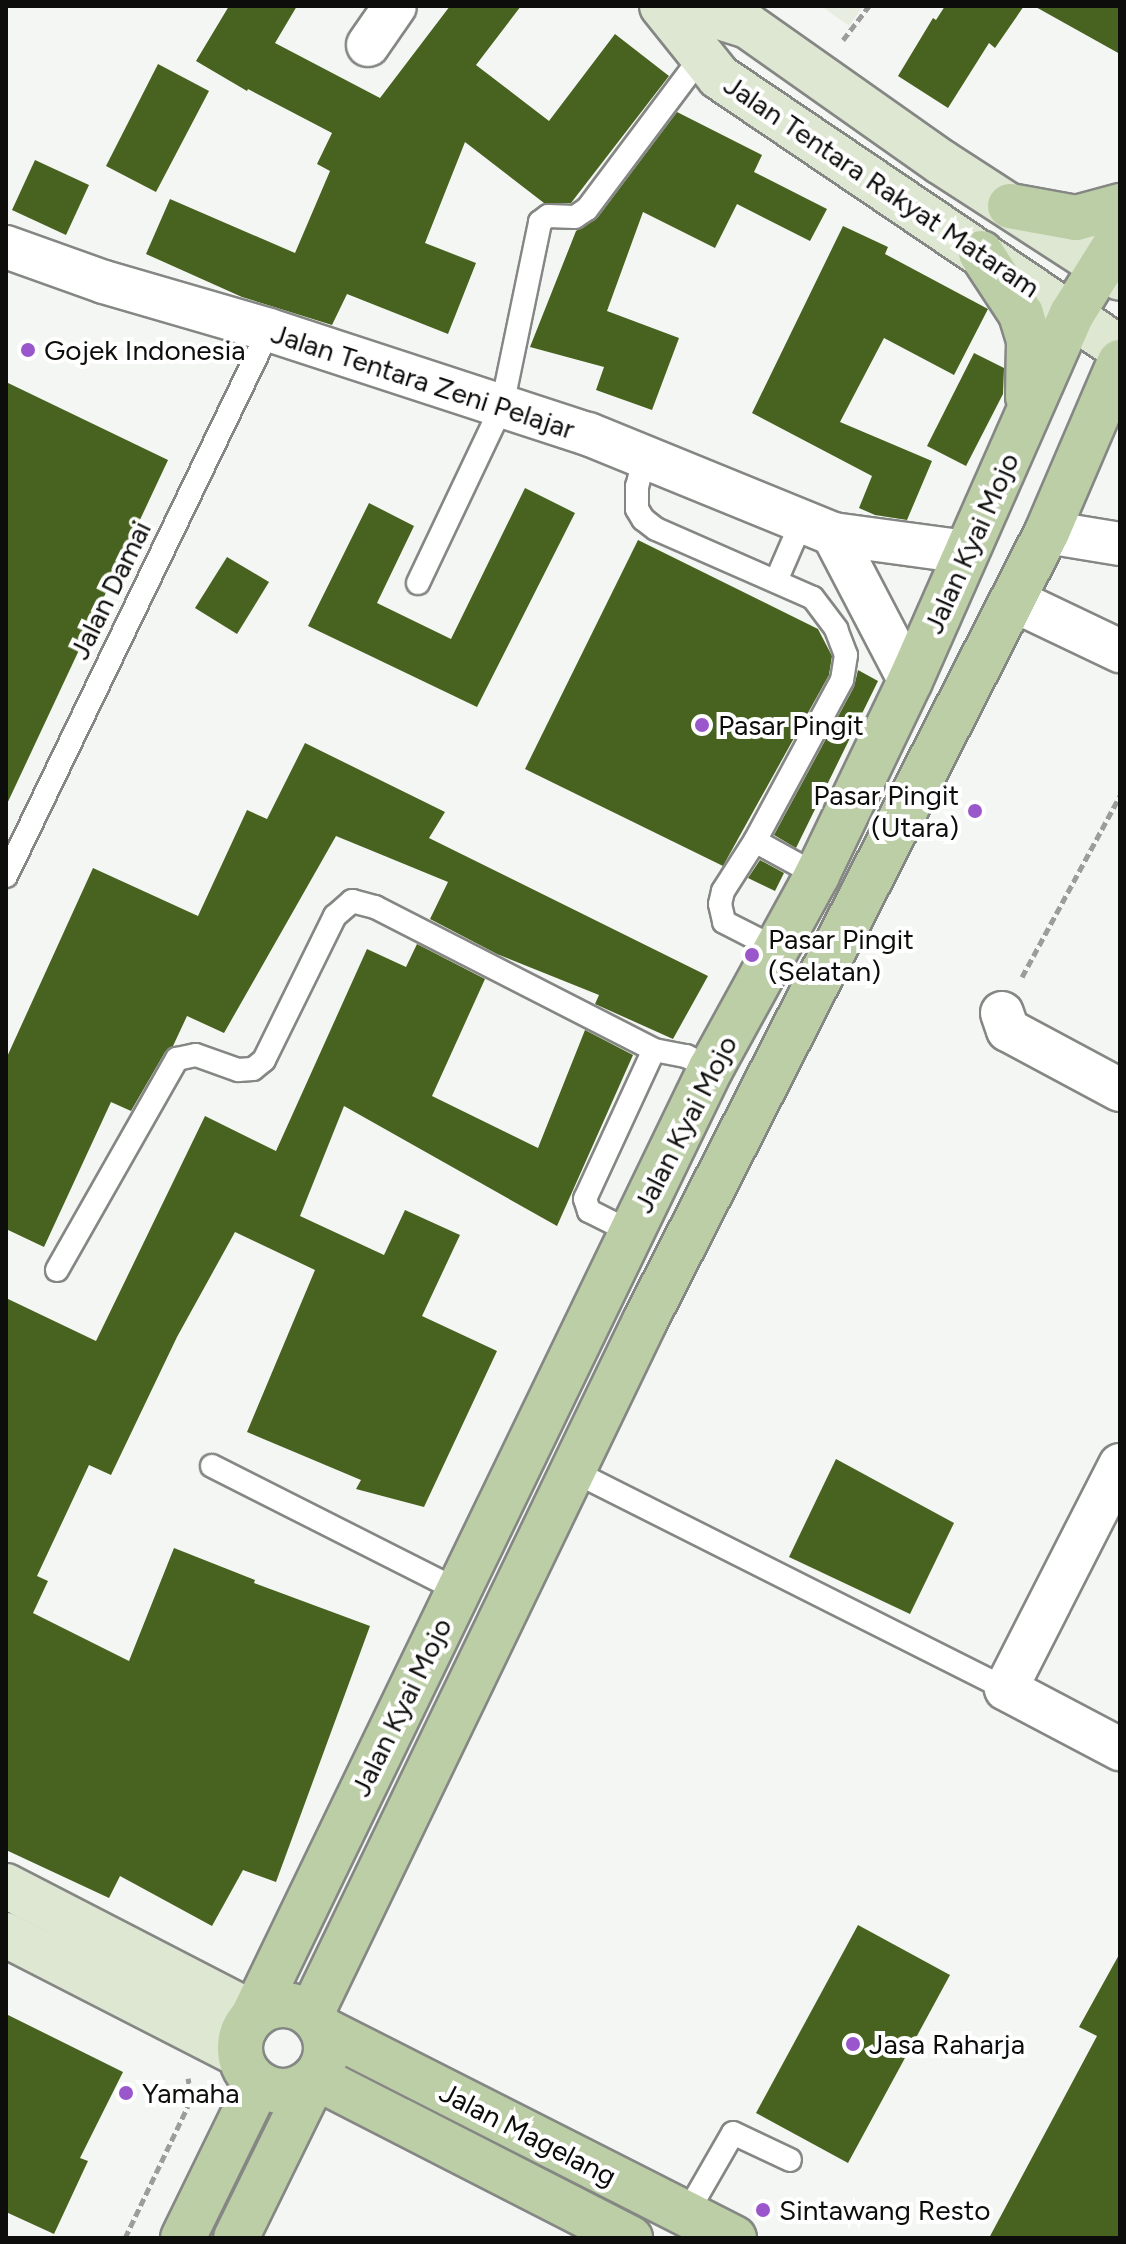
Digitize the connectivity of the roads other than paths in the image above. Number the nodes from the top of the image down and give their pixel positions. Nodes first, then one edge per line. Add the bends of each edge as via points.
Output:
1 (395, 6) edge
2 (662, 6) edge
3 (684, 6) edge
4 (368, 45) dead end
5 (702, 56) junction
6 (1010, 206) junction
7 (1120, 206) edge
8 (6, 247) edge
9 (981, 253) junction
10 (1114, 261) edge
11 (1072, 314) junction
12 (269, 330) junction
13 (1120, 348) edge
14 (1120, 362) edge
15 (502, 406) junction
16 (1026, 419) junction
17 (645, 455) junction
18 (817, 528) junction
19 (1047, 532) junction
20 (1120, 544) edge
21 (967, 552) junction
22 (776, 581) junction
23 (418, 583) dead end
24 (1013, 600) junction
25 (1120, 651) edge
26 (910, 681) junction
27 (755, 841) junction
28 (817, 875) junction
29 (6, 876) edge
30 (779, 950) junction
31 (1002, 1013) road end
32 (654, 1050) junction
33 (711, 1068) junction
34 (1120, 1090) edge
35 (631, 1232) junction
36 (57, 1270) dead end
37 (598, 1300) junction
38 (645, 1321) junction
39 (1120, 1465) edge
40 (212, 1466) dead end
41 (575, 1472) junction
42 (457, 1590) junction
43 (1006, 1689) junction
44 (1120, 1749) edge
45 (6, 1886) edge
46 (6, 1935) edge
47 (254, 2014) junction
48 (316, 2021) junction
49 (249, 2070) junction
50 (315, 2077) junction
51 (790, 2160) dead end
52 (687, 2213) junction
53 (183, 2238) edge
54 (236, 2238) edge
55 (630, 2238) edge
56 (734, 2238) edge

1 - 4 street
2 - 5 street, Jalan Tentara Rakyat Mataram
3 - 6 street, Jalan Tentara Rakyat Mataram via 748,26
5 - 9 street, Jalan Tentara Rakyat Mataram via 719,77
5 - 15 lane via 587,209 575,217 548,216 540,222
6 - 7 main road via 1076,218
6 - 10 street, Jalan Tentara Rakyat Mataram
8 - 12 street, Jalan Tentara Zeni Pelajar
9 - 11 street, Jalan Tentara Rakyat Mataram
9 - 16 main road via 1021,314 1029,340
10 - 11 main road, Jalan Kyai Mojo
11 - 13 street, Jalan Tentara Rakyat Mataram
11 - 16 main road, Jalan Kyai Mojo
12 - 15 street, Jalan Tentara Zeni Pelajar
12 - 29 lane, Jalan Damai
14 - 19 main road, Jalan Kyai Mojo
15 - 17 street, Jalan Tentara Zeni Pelajar
15 - 23 lane
16 - 21 main road, Jalan Kyai Mojo
17 - 18 street, Jalan Tentara Zeni Pelajar
17 - 22 lane via 637,486 637,509 643,519
18 - 21 street, Jalan Tentara Zeni Pelajar
18 - 22 lane
18 - 26 street
19 - 20 street
19 - 24 main road, Jalan Kyai Mojo
21 - 26 main road, Jalan Kyai Mojo
22 - 27 lane via 813,598 836,629 846,655 842,680
24 - 25 street
24 - 38 main road, Jalan Kyai Mojo
26 - 28 main road, Jalan Kyai Mojo
27 - 28 lane
27 - 30 lane via 723,891 722,913 724,922
28 - 30 main road, Jalan Kyai Mojo
30 - 33 main road, Jalan Kyai Mojo
31 - 34 street via 1008,1030
32 - 33 lane
32 - 35 lane via 585,1199 589,1211
32 - 36 lane via 375,907 352,901 335,916 264,1060 253,1069 238,1070 196,1055 177,1059
33 - 35 main road, Jalan Kyai Mojo
35 - 37 main road, Jalan Kyai Mojo
37 - 38 main road
37 - 42 main road, Jalan Kyai Mojo
38 - 41 main road, Jalan Kyai Mojo
39 - 43 street
40 - 42 lane
41 - 43 lane
41 - 48 main road, Jalan Kyai Mojo
42 - 47 main road, Jalan Kyai Mojo
43 - 44 street
45 - 47 street
46 - 49 street
47 - 48 main road via 290,2004
47 - 49 main road via 242,2033
48 - 50 main road via 325,2059
48 - 52 main road, Jalan Magelang
49 - 50 main road via 284,2091
49 - 53 main road
50 - 54 main road
50 - 55 main road, Jalan Magelang
51 - 52 lane via 733,2133
52 - 56 main road, Jalan Magelang

